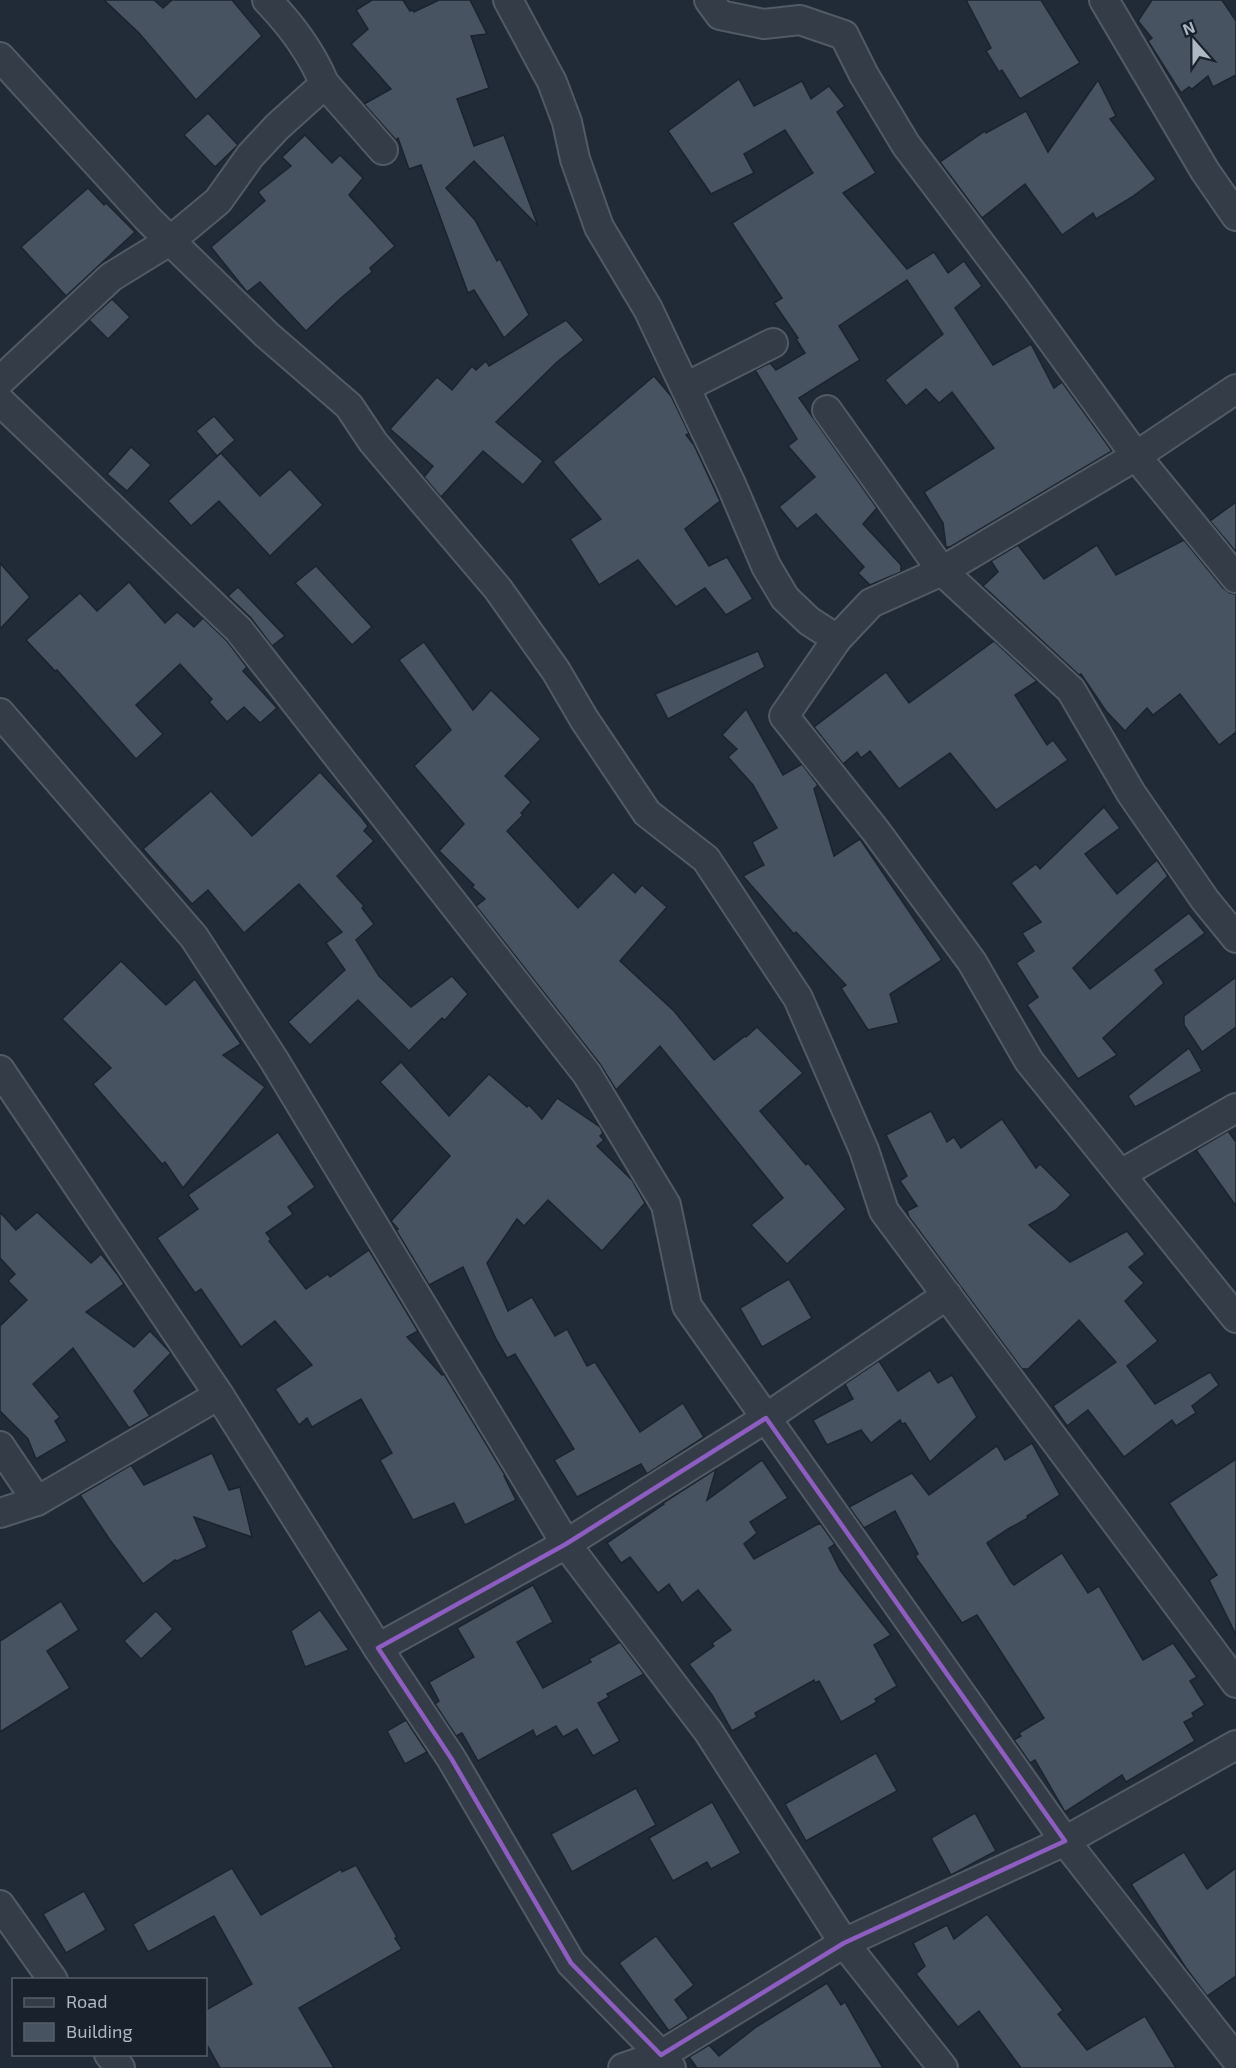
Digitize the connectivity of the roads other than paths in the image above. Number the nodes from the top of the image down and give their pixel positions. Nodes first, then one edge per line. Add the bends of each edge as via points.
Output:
1 (267, 0) edge
2 (508, 0) edge
3 (709, 0) edge
4 (1104, 0) edge
5 (0, 57) edge
6 (324, 83) junction
7 (383, 150) dead end
8 (1236, 216) edge
9 (171, 240) junction
10 (773, 343) dead end
11 (0, 381) edge
12 (686, 387) junction
13 (1236, 389) edge
14 (0, 401) edge
15 (827, 410) dead end
16 (1136, 456) junction
17 (942, 571) junction
18 (1236, 578) edge
19 (837, 639) junction
20 (0, 713) edge
21 (1236, 938) edge
22 (0, 1070) edge
23 (1236, 1108) edge
24 (1121, 1174) junction
25 (947, 1295) junction
26 (1236, 1318) edge
27 (219, 1395) junction
28 (766, 1418) junction
29 (0, 1446) edge
30 (37, 1501) junction
31 (0, 1513) edge
32 (566, 1544) junction
33 (378, 1648) junction
34 (1236, 1683) edge
35 (1236, 1745) edge
36 (1065, 1841) junction
37 (0, 1905) edge
38 (844, 1943) junction
39 (52, 1978) edge
40 (110, 2056) edge
41 (1236, 2059) edge
42 (666, 2062) edge
43 (120, 2068) edge
44 (623, 2068) edge
45 (943, 2068) edge

1 - 6 street via 309,51
2 - 12 street via 552,82 599,227 648,309
3 - 16 street via 720,15 764,24 800,20 844,36 906,145
4 - 8 street
5 - 9 street
6 - 7 street
6 - 9 street via 250,156 218,201
9 - 11 street via 111,277
9 - 25 street via 267,335 349,406 373,442 498,589 647,813 706,859 798,998 864,1150 884,1211
10 - 12 street
12 - 19 street via 766,566 785,598 809,621
13 - 16 street
14 - 28 street via 239,630 587,1074 666,1205 687,1306
15 - 17 street
16 - 17 street
16 - 18 street
17 - 19 street via 871,603
17 - 21 street via 1071,690 1131,793
19 - 24 street via 784,716 875,830 972,962 1029,1061
20 - 32 street via 194,937 274,1060
22 - 27 street
23 - 24 street
24 - 26 street
25 - 28 street
25 - 34 street
27 - 30 street
27 - 33 street
28 - 32 street
28 - 36 street
29 - 30 street
30 - 31 street
32 - 33 street
32 - 38 street via 708,1731
33 - 42 street via 451,1758 570,1964
35 - 36 street
36 - 38 street
36 - 41 street
37 - 39 street
38 - 42 street
38 - 45 street
40 - 43 street
42 - 44 street

